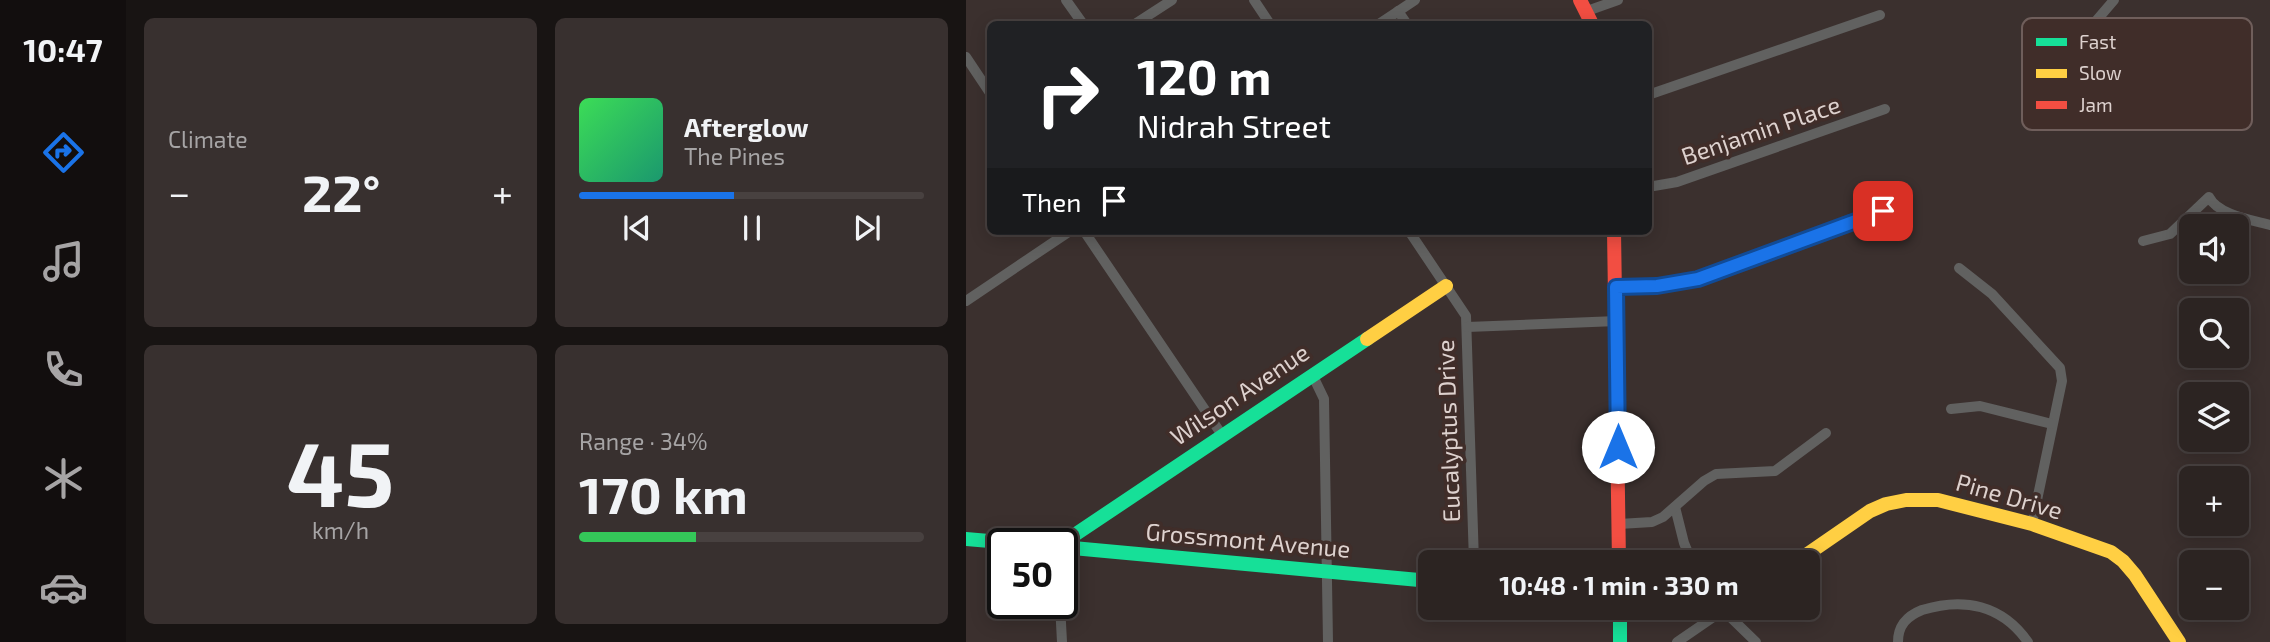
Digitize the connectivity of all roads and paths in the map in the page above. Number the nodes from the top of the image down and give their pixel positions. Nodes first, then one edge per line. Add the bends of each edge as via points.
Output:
1 (1066, 0) edge
2 (1172, 0) edge
3 (1254, 0) edge
4 (1416, 0) edge
5 (1618, 0) edge
6 (2113, 0) edge
7 (1398, 12) junction
8 (1586, 12) edge
9 (1880, 15) dead end
10 (2098, 18) edge
11 (1081, 21) edge
12 (1140, 21) edge
13 (1268, 21) edge
14 (1384, 21) edge
15 (1405, 21) edge
16 (966, 57) edge
17 (987, 88) edge
18 (1652, 94) edge
19 (1885, 109) dead end
20 (1652, 186) edge
21 (1883, 211) dead end
22 (2270, 225) edge
23 (1064, 235) edge
24 (1087, 235) edge
25 (1412, 235) edge
26 (1614, 235) edge
27 (2143, 241) dead end
28 (1959, 268) dead end
29 (1446, 286) junction
30 (1616, 287) junction
31 (966, 301) edge
32 (1617, 321) junction
33 (1467, 327) junction
34 (1312, 374) junction
35 (1951, 410) dead end
36 (2052, 424) junction
37 (1826, 433) dead end
38 (1222, 435) junction
39 (1675, 507) junction
40 (1619, 524) junction
41 (2032, 524) junction
42 (1078, 535) edge
43 (967, 538) edge
44 (987, 540) edge
45 (1078, 548) edge
46 (1474, 550) edge
47 (1619, 550) edge
48 (1687, 550) edge
49 (1813, 550) edge
50 (1327, 571) junction
51 (1418, 580) edge
52 (1061, 619) edge
53 (1620, 620) edge
54 (1710, 620) edge
55 (1736, 620) edge
56 (1062, 642) edge
57 (1328, 642) edge
58 (1620, 642) edge
59 (1677, 642) edge
60 (1755, 642) edge
61 (1898, 642) edge
62 (2028, 642) edge
63 (2179, 642) edge

1 - 11 street
2 - 12 street
3 - 13 street
4 - 7 street
5 - 8 street
6 - 10 street
7 - 14 street
7 - 15 street
9 - 18 street
16 - 17 street
19 - 20 street, Benjamin Place via 1677,182
21 - 30 street via 1698,279
22 - 27 street via 2222,209 2209,197 2170,234
23 - 31 street
24 - 38 street
25 - 29 street, Eucalyptus Drive
26 - 30 street
28 - 36 street via 1992,295 2060,368 2062,380
29 - 33 street, Eucalyptus Drive via 1466,316
29 - 34 street, Wilson Avenue
30 - 32 street
32 - 33 street
32 - 40 street
33 - 46 street, Eucalyptus Drive
34 - 38 street, Wilson Avenue
34 - 50 street via 1324,399
35 - 36 street via 1980,406
36 - 41 street
37 - 39 street via 1775,471 1716,474
38 - 42 street, Wilson Avenue
39 - 40 street via 1652,522
39 - 48 street
40 - 47 street
41 - 49 street, Pine Drive via 1937,500 1906,500 1870,511
41 - 63 street, Pine Drive via 2101,547 2123,561
43 - 44 street
45 - 50 street, Grossmont Avenue
50 - 51 street, Grossmont Avenue
50 - 57 street
52 - 56 street
53 - 58 street
54 - 59 street
55 - 60 street
61 - 62 street via 1908,617 1951,603 1992,612

